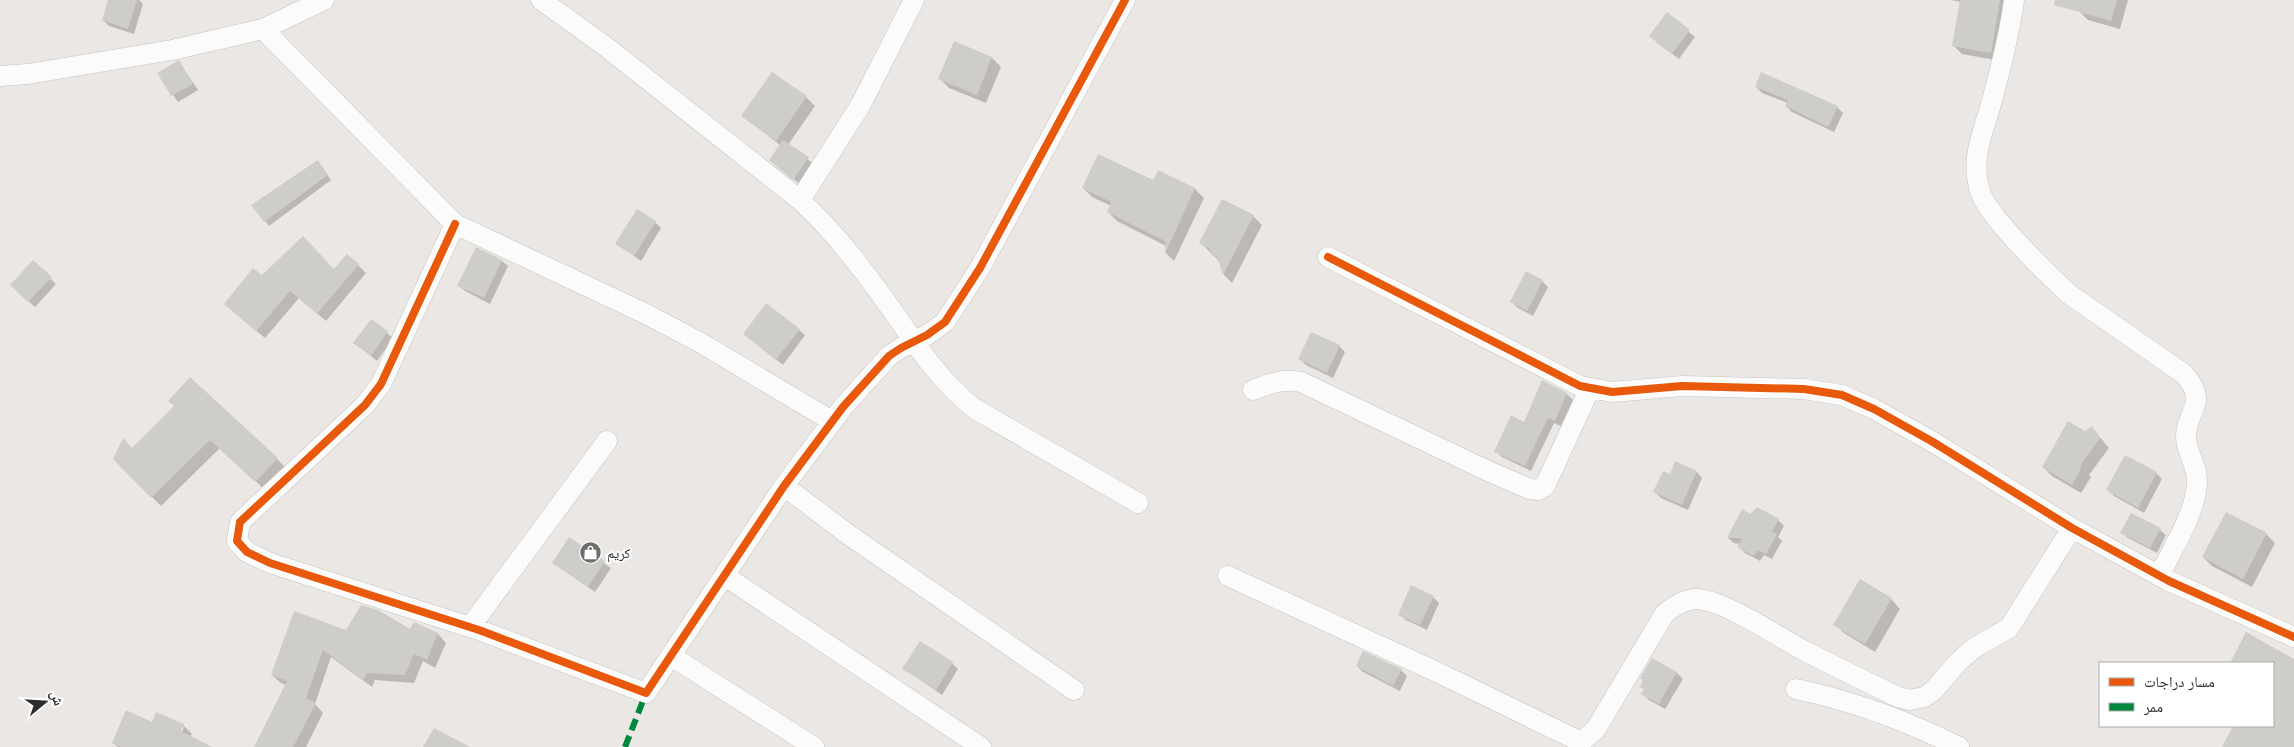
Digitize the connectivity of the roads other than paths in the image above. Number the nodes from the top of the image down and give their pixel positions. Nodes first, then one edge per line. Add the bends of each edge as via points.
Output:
1 (324, 0) edge
2 (541, 0) edge
3 (914, 0) edge
4 (1125, 0) edge
5 (2014, 0) edge
6 (263, 29) junction
7 (0, 76) edge
8 (800, 200) junction
9 (455, 224) junction
10 (1328, 257) dead end
11 (913, 342) junction
12 (1590, 388) junction
13 (1253, 390) dead end
14 (832, 421) junction
15 (607, 441) dead end
16 (784, 486) junction
17 (1138, 503) dead end
18 (2072, 528) junction
19 (725, 576) junction
20 (1228, 576) dead end
21 (2159, 576) junction
22 (470, 627) junction
23 (2294, 637) edge
24 (671, 656) junction
25 (1796, 689) dead end
26 (1074, 690) dead end
27 (814, 747) edge
28 (981, 747) edge
29 (1959, 747) edge

1 - 6 street
2 - 8 street via 605,46
3 - 8 street via 860,106
4 - 11 street via 980,268 945,322
5 - 21 street via 1994,95 1977,145 1981,193 1992,212 2054,281 2184,374 2193,385 2197,400 2186,437 2198,484 2190,511
6 - 7 street via 172,50
6 - 9 street
8 - 11 street via 822,220 847,251
9 - 14 street via 616,299
9 - 22 street via 381,384 366,405 240,522 237,541 247,552 270,563
10 - 12 street via 1580,386
11 - 14 street via 889,356
11 - 17 street via 953,392 976,409
12 - 13 street via 1545,486 1538,490 1488,472 1301,382 1290,379 1277,381
12 - 18 street via 1612,392 1682,386 1804,389 1842,395 1933,442
14 - 16 street
15 - 22 street
16 - 19 street
16 - 26 street via 849,535
18 - 20 street via 2009,628 1963,657 1924,697 1910,700 1898,697 1736,614 1695,599 1680,603 1665,614 1596,729 1579,741
18 - 21 street
19 - 24 street
19 - 28 street
21 - 23 street
22 - 24 street via 646,693
24 - 27 street
25 - 29 street via 1882,713

